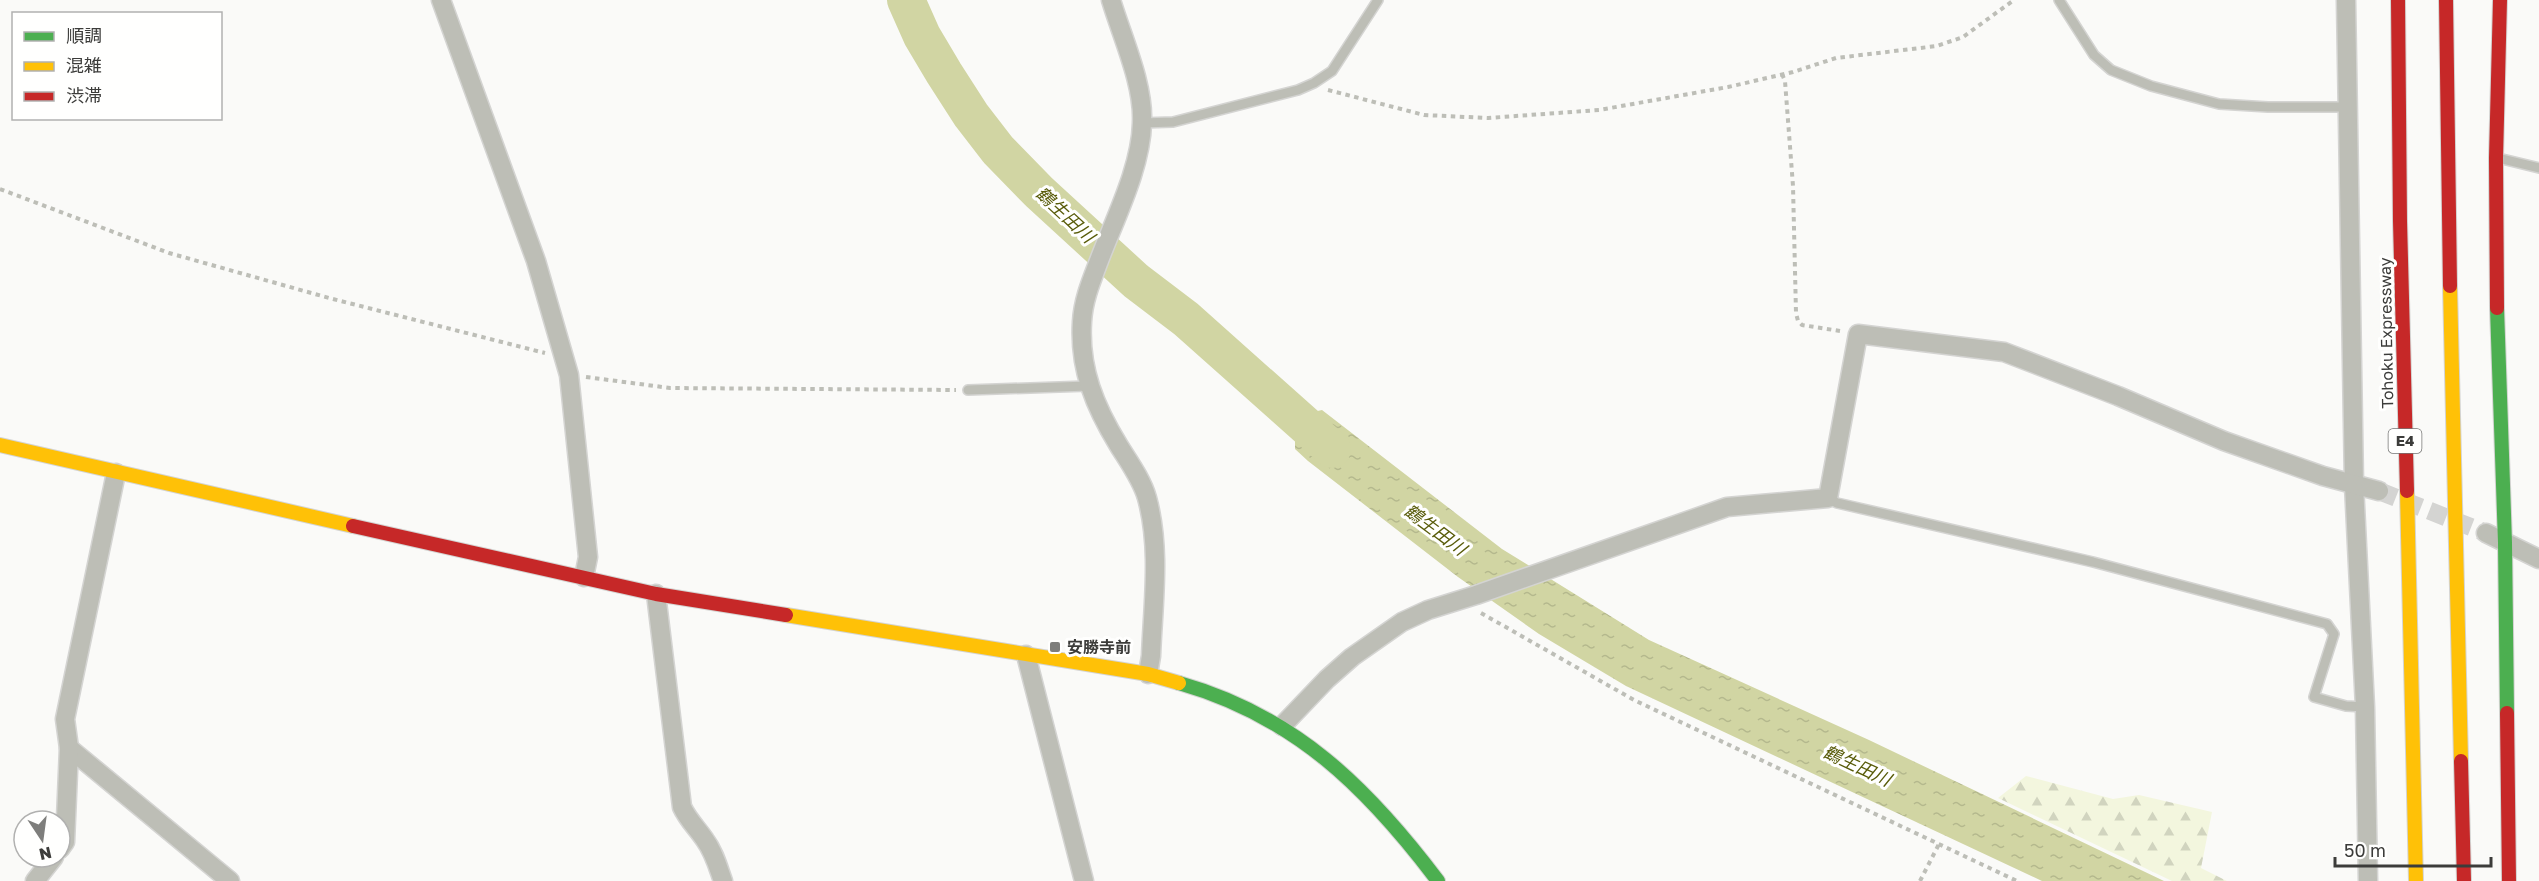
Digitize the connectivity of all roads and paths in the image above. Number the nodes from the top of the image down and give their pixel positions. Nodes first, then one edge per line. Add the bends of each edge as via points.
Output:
1 (441, 0) edge
2 (1111, 0) edge
3 (1378, 0) edge
4 (2014, 0) edge
5 (2059, 0) edge
6 (2346, 0) edge
7 (2398, 0) edge
8 (2446, 0) edge
9 (2500, 0) edge
10 (1782, 74) junction
11 (1314, 83) junction
12 (2349, 107) junction
13 (1142, 123) junction
14 (2496, 158) junction
15 (2539, 168) edge
16 (0, 189) edge
17 (1858, 334) junction
18 (567, 367) junction
19 (1088, 386) junction
20 (968, 390) joint
21 (0, 445) edge
22 (116, 473) junction
23 (2354, 485) junction
24 (2379, 491) tunnel mouth
25 (1828, 498) junction
26 (2486, 533) tunnel mouth
27 (2505, 543) junction
28 (2539, 559) edge
29 (584, 577) junction
30 (656, 594) junction
31 (1458, 600) junction
32 (1026, 655) junction
33 (1148, 674) junction
34 (2365, 707) junction
35 (1282, 726) junction
36 (69, 748) junction
37 (66, 809) edge
38 (1939, 844) junction
39 (44, 869) edge
40 (35, 881) edge
41 (230, 881) edge
42 (723, 881) edge
43 (1084, 881) edge
44 (1438, 881) edge
45 (1920, 881) edge
46 (2017, 881) edge
47 (2368, 881) edge
48 (2416, 881) edge
49 (2464, 881) edge
50 (2509, 881) edge

1 - 18 street via 536,261
2 - 13 street via 1137,85
3 - 11 lane via 1332,71
4 - 10 path via 1963,36 1937,46 1836,58
5 - 12 lane via 2094,55 2111,70 2151,86 2219,104
6 - 12 street
7 - 48 main road, Tohoku Expressway / E4
8 - 49 main road
9 - 14 main road
10 - 11 path via 1620,107 1488,118 1424,115 1331,92
10 - 17 path via 1793,186 1798,321 1802,325
11 - 13 lane via 1173,122
12 - 23 street
13 - 19 street via 1138,155 1084,302 1084,366
14 - 15 lane
14 - 27 main road via 2497,330
16 - 18 path via 169,253
17 - 23 street via 2004,352 2224,441
17 - 25 street
18 - 20 path via 670,388
18 - 29 street via 588,557
19 - 20 lane
19 - 33 street via 1139,480 1151,518 1155,542
21 - 22 main road
22 - 29 main road
22 - 36 street via 65,719
23 - 24 street
23 - 34 street
25 - 31 street via 1727,507
25 - 34 lane via 2326,624 2334,634 2314,697
26 - 27 street
27 - 28 street
27 - 50 main road
29 - 30 main road
30 - 32 main road
30 - 42 street via 682,807 716,859
31 - 35 street via 1384,632 1327,679
31 - 38 path via 1634,700
32 - 33 main road
32 - 43 street
33 - 35 main road via 1208,691
34 - 47 street
35 - 44 main road via 1369,799
36 - 37 street
36 - 41 street
38 - 45 path
38 - 46 path
39 - 40 street

